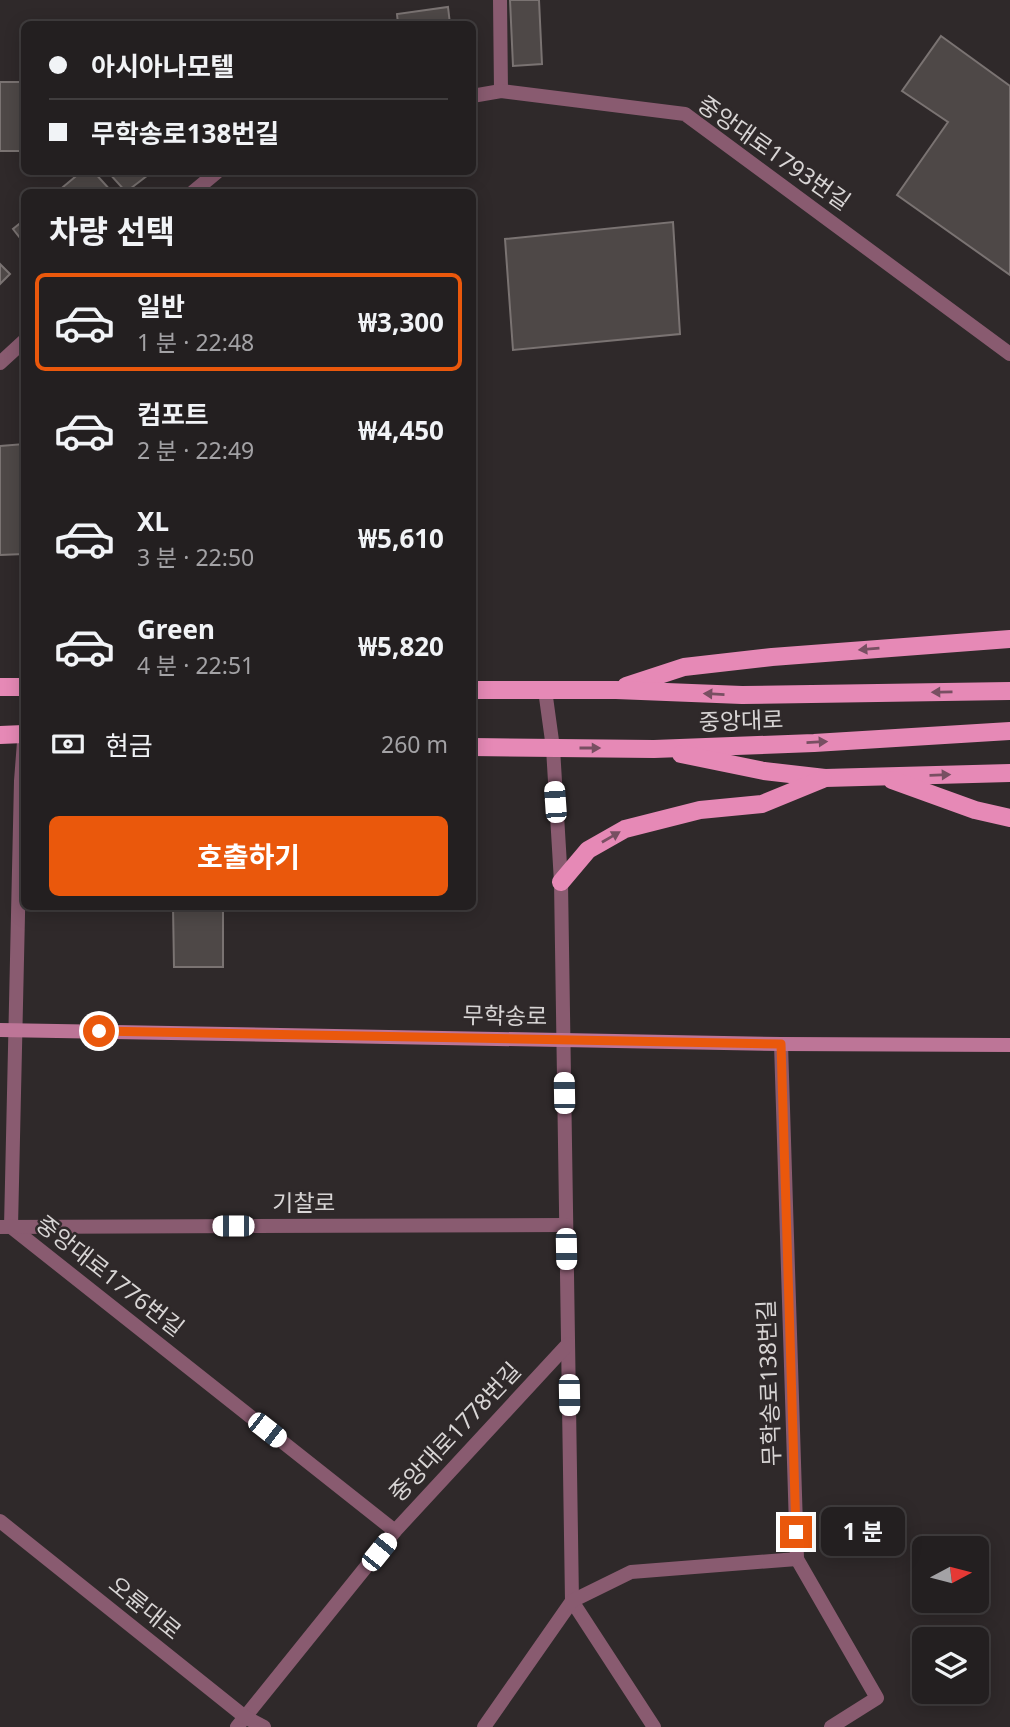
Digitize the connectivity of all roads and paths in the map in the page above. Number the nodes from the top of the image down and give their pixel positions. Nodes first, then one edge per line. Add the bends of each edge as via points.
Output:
1 (500, 0) edge
2 (501, 91) junction
3 (476, 95) edge
4 (213, 175) edge
5 (197, 189) edge
6 (21, 344) edge
7 (1010, 354) edge
8 (0, 363) edge
9 (1010, 639) edge
10 (0, 687) edge
11 (21, 687) edge
12 (476, 690) edge
13 (545, 690) junction
14 (616, 690) junction
15 (1010, 691) edge
16 (1010, 731) edge
17 (21, 734) edge
18 (0, 735) edge
19 (476, 747) edge
20 (553, 748) junction
21 (654, 748) junction
22 (1010, 773) edge
23 (882, 777) junction
24 (825, 778) junction
25 (21, 781) edge
26 (1010, 818) edge
27 (561, 882) junction
28 (0, 1030) edge
29 (17, 1030) junction
30 (563, 1039) junction
31 (781, 1044) junction
32 (1010, 1045) edge
33 (566, 1226) junction
34 (6, 1227) edge
35 (568, 1344) junction
36 (0, 1521) edge
37 (395, 1531) junction
38 (797, 1559) junction
39 (572, 1601) junction
40 (241, 1722) edge
41 (264, 1727) edge
42 (484, 1727) edge
43 (654, 1727) edge
44 (831, 1727) edge

1 - 2 street
2 - 3 street, 중앙대로1793번길
2 - 7 street, 중앙대로1793번길 via 685,114
4 - 5 street
6 - 8 street
9 -> 14 main road via 684,667
10 - 11 main road
12 - 13 main road, 중앙대로
13 - 14 main road, 중앙대로
13 - 20 street
15 -> 14 main road, 중앙대로 via 742,695
21 -> 16 main road, 중앙대로
17 - 18 main road
19 - 20 main road, 중앙대로
20 -> 21 main road, 중앙대로
20 - 27 street
21 - 24 main road via 764,771
23 -> 22 main road
23 - 24 main road
23 - 26 main road
27 -> 24 main road via 588,850 625,829 700,810 762,804
25 - 29 street, 중앙대로1776번길
27 - 30 street
28 - 29 main road, 무학송로
29 - 30 main road, 무학송로
29 - 34 street, 중앙대로1776번길
30 - 31 main road, 무학송로
30 - 33 street
31 - 32 main road, 무학송로
31 - 38 street, 무학송로138번길
33 - 34 street, 기찰로
33 - 35 street
34 - 37 street, 중앙대로1776번길
35 - 37 street, 중앙대로1778번길
35 - 39 street
36 - 40 street, 오륜대로
37 - 40 street, 중앙대로1778번길
38 - 39 street via 631,1573
38 - 44 street, 무학송로138번길 via 877,1698
39 - 42 street
39 - 43 street
40 - 41 street, 오륜대로

